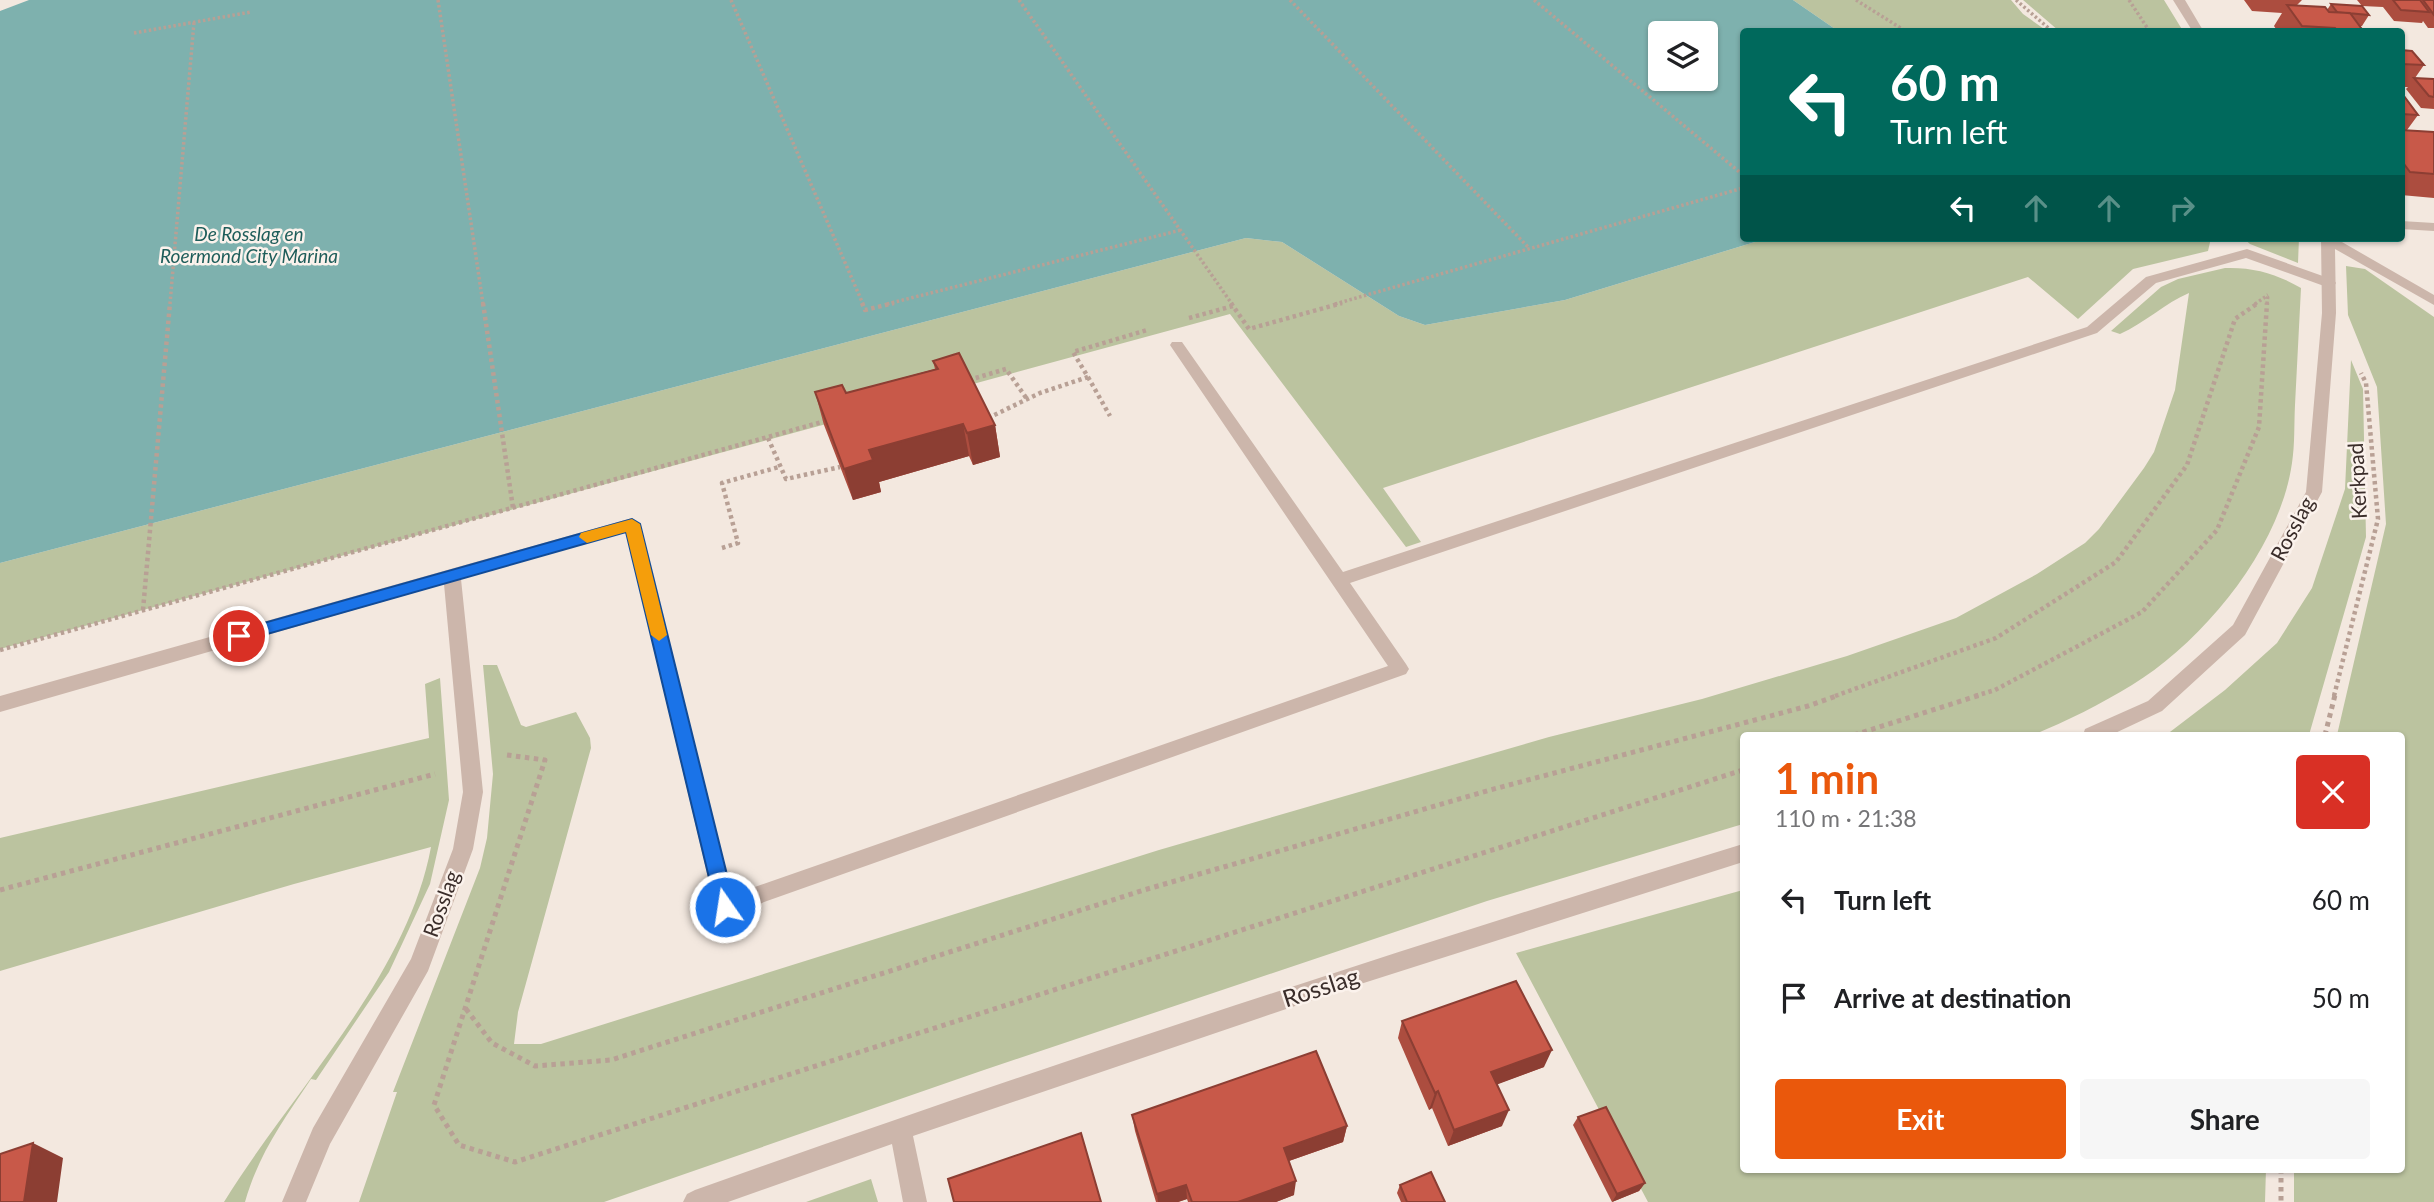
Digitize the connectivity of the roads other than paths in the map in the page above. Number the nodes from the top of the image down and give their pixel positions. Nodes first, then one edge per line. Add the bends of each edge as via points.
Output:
1 (2179, 0) edge
2 (2196, 28) edge
3 (2405, 225) edge
4 (2434, 227) edge
5 (2329, 242) edge
6 (2334, 242) edge
7 (2329, 283) junction
8 (2434, 301) edge
9 (1177, 345) dead end
10 (452, 576) junction
11 (1340, 580) junction
12 (0, 704) edge
13 (2099, 732) edge
14 (1740, 854) edge
15 (900, 1128) junction
16 (294, 1202) edge
17 (695, 1202) edge
18 (915, 1202) edge

1 - 2 street
3 - 4 street
5 - 7 street, Rosslag
6 - 8 street
7 - 11 street via 2247,253 2151,280 2092,330
7 - 13 street, Rosslag via 2314,492 2239,630 2155,706
9 - 11 street
10 - 11 street via 632,524 725,907 1400,669
10 - 12 street
10 - 16 street, Rosslag via 472,792 463,849 420,964 321,1136
14 - 15 street, Rosslag via 1528,919
15 - 17 street, Rosslag
15 - 18 street

